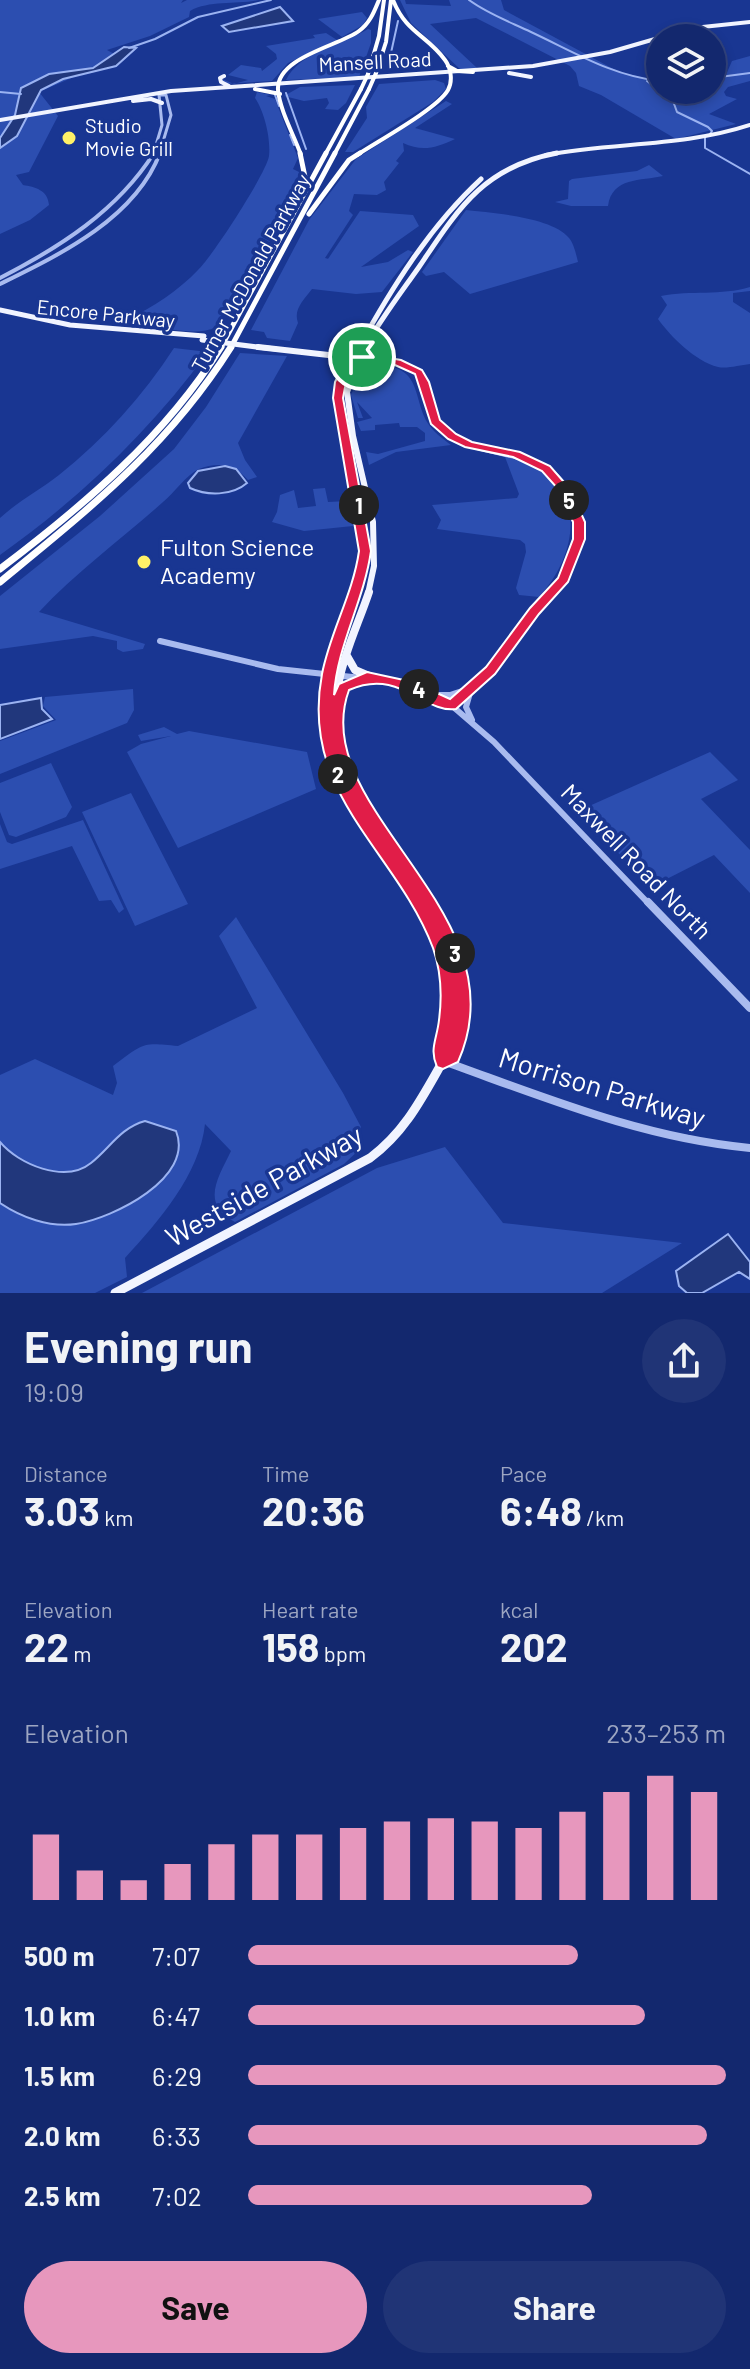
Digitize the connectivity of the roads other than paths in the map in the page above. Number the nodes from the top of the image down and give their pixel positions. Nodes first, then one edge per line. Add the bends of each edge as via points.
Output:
1 (381, 0) edge
2 (392, 0) edge
3 (750, 23) edge
4 (726, 24) edge
5 (726, 26) edge
6 (643, 36) dead end
7 (646, 36) edge
8 (646, 43) edge
9 (522, 63) dead end
10 (447, 66) junction
11 (544, 66) junction
12 (473, 72) junction
13 (495, 74) junction
14 (224, 76) dead end
15 (402, 76) junction
16 (462, 76) joint
17 (451, 78) junction
18 (382, 81) junction
19 (279, 83) junction
20 (269, 84) joint
21 (236, 86) junction
22 (255, 89) junction
23 (365, 89) junction
24 (159, 95) junction
25 (280, 95) junction
26 (167, 96) junction
27 (133, 101) junction
28 (162, 103) junction
29 (40, 115) junction
30 (0, 122) edge
31 (750, 123) edge
32 (168, 128) junction
33 (160, 129) junction
34 (471, 206) dead end
35 (460, 209) junction
36 (284, 229) junction
37 (295, 230) junction
38 (0, 278) edge
39 (0, 284) edge
40 (0, 312) edge
41 (371, 324) junction
42 (258, 345) junction
43 (358, 346) junction
44 (342, 352) junction
45 (334, 356) junction
46 (356, 356) junction
47 (348, 365) junction
48 (0, 569) edge
49 (0, 582) edge
50 (160, 641) dead end
51 (347, 654) junction
52 (329, 673) junction
53 (340, 674) junction
54 (487, 674) junction
55 (369, 677) junction
56 (472, 688) junction
57 (430, 694) junction
58 (451, 705) junction
59 (335, 715) junction
60 (474, 723) junction
61 (750, 1008) edge
62 (443, 1061) junction
63 (750, 1148) edge
64 (115, 1293) edge

1 - 19 highway via 362,29 302,59
1 - 23 highway, Turner McDonald Parkway, bridge via 379,36
2 - 10 highway via 399,18
2 - 23 highway, Turner McDonald Parkway, bridge via 386,42
3 - 4 main road, Mansell Road
3 - 5 main road, Mansell Road
6 - 7 main road
8 - 11 main road, Mansell Road
9 - 11 main road
10 - 12 highway
10 - 17 highway
11 - 12 main road, Mansell Road
11 - 13 main road, Mansell Road
11 - 13 main road via 532,76
12 - 17 main road, Mansell Road
13 - 16 main road, Mansell Road
14 - 21 main road via 222,83
15 - 17 main road, Mansell Road
15 - 18 main road
15 - 19 main road, Mansell Road
16 - 17 highway
17 - 18 main road, Mansell Road
17 - 37 highway via 438,102 345,163
18 - 19 main road, Mansell Road
19 - 20 highway
19 - 22 main road, Mansell Road
19 - 25 highway
20 - 21 main road, Mansell Road
21 - 24 main road, Mansell Road
22 - 25 highway
22 - 26 main road, Mansell Road
23 - 36 highway, Turner McDonald Parkway
23 - 37 highway, Turner McDonald Parkway
24 - 26 main road, Mansell Road
24 - 27 main road, Mansell Road
24 - 28 street
24 - 29 main road, Mansell Road
25 - 36 highway via 305,170
26 - 32 street via 172,108
27 - 28 main road
27 - 29 main road, Mansell Road
28 - 33 street
29 - 30 main road, Mansell Road
31 - 35 main road, Westside Parkway via 686,142 541,157 490,178
31 - 41 main road, Westside Parkway via 683,140 550,151 490,173 462,196
32 - 33 street
32 - 39 street via 150,173 117,210 65,249
33 - 38 street via 145,167 114,204 66,241
34 - 35 main road
35 - 46 main road, Westside Parkway
36 - 48 highway, Turner McDonald Parkway via 226,339 176,409 92,495
37 - 49 highway, Turner McDonald Parkway via 231,351 177,424 95,506
40 - 42 main road, Encore Parkway, bridge via 60,328
41 - 43 main road, Westside Parkway
41 - 46 main road
42 - 44 main road, Encore Parkway
42 - 45 main road, Encore Parkway
43 - 44 main road
43 - 46 main road, Westside Parkway
44 - 46 main road, Encore Parkway
45 - 46 main road, Encore Parkway
45 - 47 main road
46 - 47 main road, Westside Parkway
46 - 51 main road, Westside Parkway via 347,396 375,554
46 - 54 street, Encore Parkway via 397,362 418,372 435,421 452,437 546,468 564,489 579,522 579,539 564,579
47 - 52 main road, Westside Parkway via 338,390 341,415 334,421 344,428 365,551
50 - 52 street, Maxwell Road North via 278,669
51 - 53 main road, Westside Parkway
51 - 55 main road via 355,670
52 - 53 street, Maxwell Road North
52 - 62 main road, Westside Parkway via 325,720 340,779 360,818 420,903 447,965 450,1010 440,1053
53 - 55 street, Maxwell Road North
53 - 59 main road, Westside Parkway
54 - 56 street, Encore Parkway
54 - 57 street via 457,694
55 - 57 street, Maxwell Road North
55 - 59 main road via 344,687
56 - 58 street, Encore Parkway
56 - 60 street via 466,707
57 - 58 street, Maxwell Road North
58 - 60 street, Maxwell Road North
59 - 62 main road, Westside Parkway via 354,788 429,899 458,964 462,1012 452,1056
60 - 61 street, Maxwell Road North
62 - 63 street, Morrison Parkway via 653,1132
62 - 64 main road, Westside Parkway via 408,1123 370,1158

